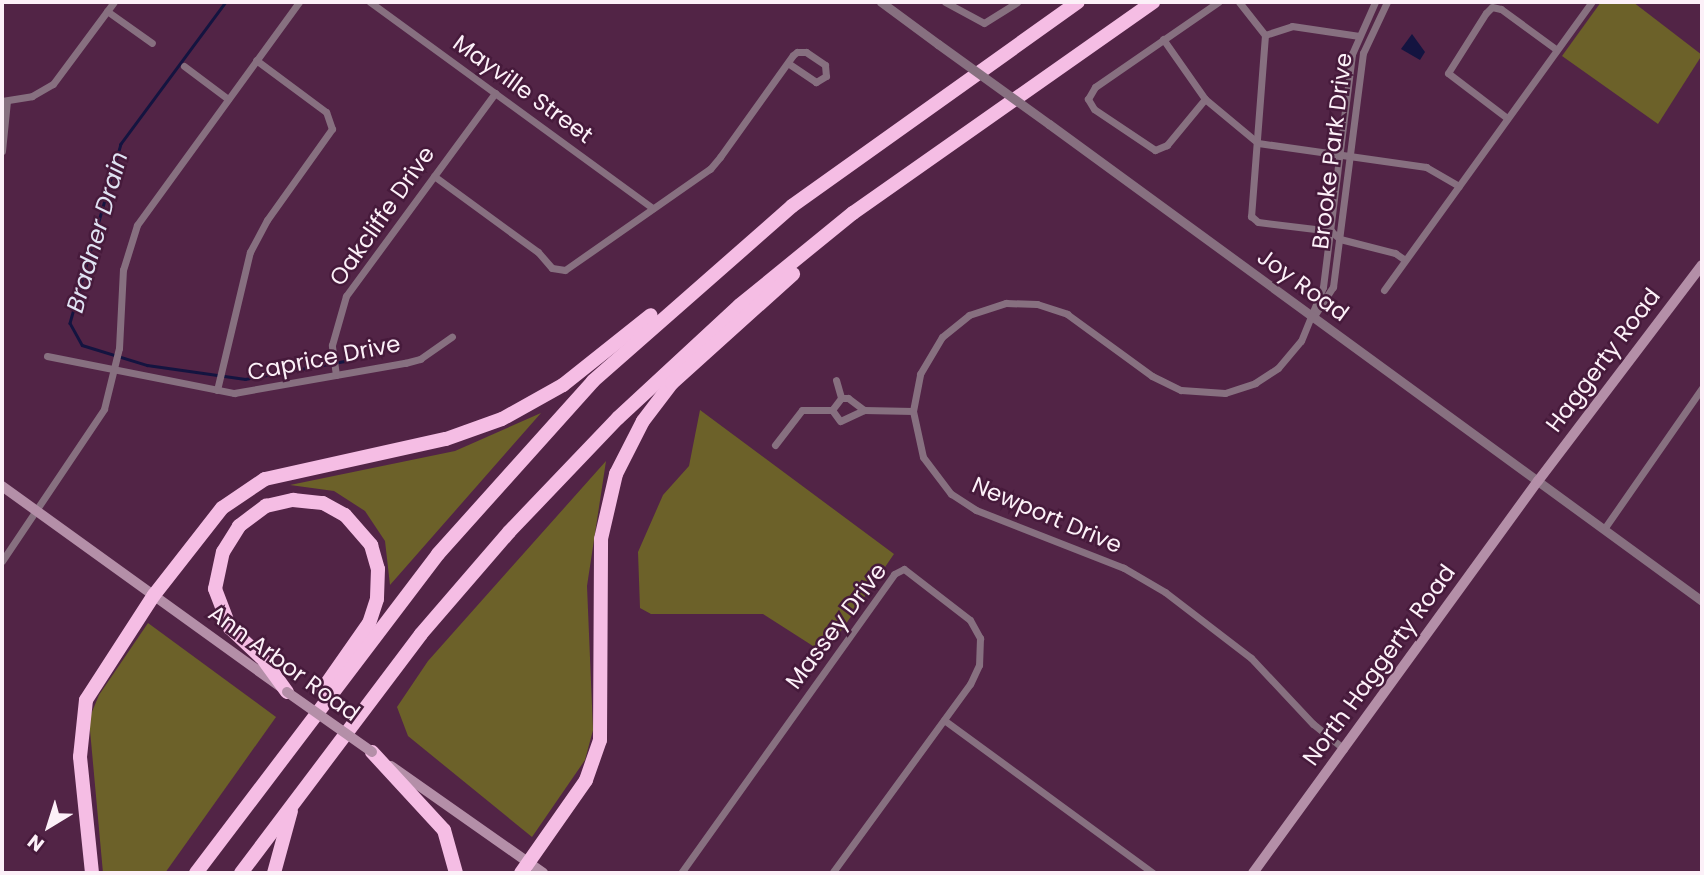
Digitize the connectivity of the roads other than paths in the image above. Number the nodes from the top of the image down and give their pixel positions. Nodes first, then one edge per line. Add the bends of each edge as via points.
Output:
1 (114, 2) edge
2 (299, 2) edge
3 (370, 2) edge
4 (881, 2) edge
5 (945, 2) edge
6 (1017, 2) edge
7 (1078, 2) edge
8 (1153, 2) edge
9 (1218, 2) edge
10 (1239, 2) edge
11 (1375, 2) edge
12 (1387, 2) edge
13 (1592, 2) edge
14 (107, 11) junction
15 (1265, 35) junction
16 (1358, 36) junction
17 (1163, 38) junction
18 (1367, 38) junction
19 (152, 43) dead end
20 (1557, 50) junction
21 (256, 60) junction
22 (788, 63) junction
23 (1351, 64) junction
24 (184, 66) dead end
25 (1361, 66) junction
26 (495, 93) junction
27 (228, 99) junction
28 (1205, 99) junction
29 (4, 101) edge
30 (1507, 118) junction
31 (1258, 142) junction
32 (2, 151) edge
33 (1341, 156) junction
34 (1351, 157) junction
35 (434, 176) junction
36 (1459, 186) junction
37 (653, 208) junction
38 (853, 213) junction
39 (1331, 230) junction
40 (1340, 239) junction
41 (1405, 260) junction
42 (723, 264) junction
43 (1702, 265) edge
44 (1384, 290) dead end
45 (1313, 316) junction
46 (452, 337) dead end
47 (47, 356) dead end
48 (114, 368) junction
49 (336, 374) junction
50 (836, 380) dead end
51 (1702, 388) edge
52 (217, 390) junction
53 (841, 398) junction
54 (832, 410) junction
55 (864, 410) junction
56 (913, 411) junction
57 (775, 445) dead end
58 (1538, 481) junction
59 (2, 486) edge
60 (37, 512) junction
61 (1604, 529) junction
62 (2, 561) edge
63 (154, 595) junction
64 (1702, 601) edge
65 (287, 692) junction
66 (944, 720) junction
67 (288, 748) junction
68 (1344, 749) junction
69 (372, 752) junction
70 (296, 798) junction
71 (524, 868) edge
72 (92, 873) edge
73 (196, 873) edge
74 (241, 873) edge
75 (274, 873) edge
76 (456, 873) edge
77 (542, 873) edge
78 (681, 873) edge
79 (832, 873) edge
80 (1153, 873) edge
81 (1253, 873) edge

1 - 14 street
2 - 21 street
3 - 26 street, Mayville Street
4 - 45 street, Joy Road, bridge
5 - 6 street via 984,23
7 - 42 highway via 857,156
8 - 38 highway
9 - 17 street
10 - 15 street
11 - 16 street, Brooke Park Drive
12 - 18 street, Brooke Park Drive
13 - 20 street
14 - 19 street
14 - 29 street via 53,84 32,96
15 - 16 street via 1292,26
15 - 31 street
16 - 18 street
16 - 23 street, Brooke Park Drive
17 - 28 street
17 - 28 street via 1091,91 1089,104 1155,150 1167,145
18 - 25 street, Brooke Park Drive
20 - 30 street
20 - 30 street via 1502,9 1492,7 1486,13 1448,73
21 - 27 street
21 - 52 street via 326,112 332,125 250,252
22 - 22 street via 803,51 825,65 825,78 816,82
22 - 37 street via 715,163
23 - 25 street
23 - 33 street, Brooke Park Drive
24 - 27 street
25 - 34 street, Brooke Park Drive
26 - 35 street, Oakcliffe Drive
26 - 37 street, Mayville Street
27 - 48 street via 131,237 123,270 121,334
28 - 31 street
29 - 32 street
30 - 36 street
31 - 33 street
31 - 39 street via 1254,220
33 - 34 street
33 - 39 street, Brooke Park Drive
34 - 36 street via 1426,167
34 - 40 street, Brooke Park Drive
35 - 37 street via 559,271
35 - 49 street, Oakcliffe Drive via 346,296 332,345
36 - 41 street
38 - 70 highway via 731,314 558,479 421,634
38 - 71 highway via 816,254 672,383 643,421 621,464 601,539 600,740 586,780
39 - 40 street
39 - 45 street, Brooke Park Drive via 1323,287
40 - 41 street via 1395,253
40 - 45 street, Brooke Park Drive via 1331,296
41 - 44 street
42 - 63 highway via 696,278 563,386 519,411 446,439 280,474 247,487 214,516
42 - 67 highway via 593,382 498,486 438,554
43 - 58 main road, Haggerty Road
45 - 56 street, Newport Drive via 1301,341 1278,368 1237,390 1209,394 1181,390 1159,380 1059,311 1028,303 997,305 969,315 942,337 920,374
45 - 58 street, Joy Road
46 - 49 street, Caprice Drive via 420,359
47 - 48 street, Caprice Drive
48 - 52 street, Caprice Drive
48 - 60 street via 94,429
49 - 52 street, Caprice Drive via 250,393
50 - 53 street
51 - 61 street
53 - 54 street
53 - 55 street
54 - 55 street via 843,422
54 - 57 street via 802,410
55 - 56 street
56 - 68 street, Newport Drive via 923,457 951,495 976,510 1124,568 1165,592 1251,658 1313,724
58 - 61 street, Joy Road
58 - 68 main road, North Haggerty Road
59 - 60 main road, Ann Arbor Road
60 - 62 street
60 - 63 main road, Ann Arbor Road
61 - 64 street, Joy Road
63 - 65 main road, Ann Arbor Road
63 - 72 highway via 94,683 81,717 80,757
65 - 67 highway via 264,660 230,628 215,589 223,552 245,520 280,502 307,500 335,509 363,533 375,555 379,588 369,623
65 - 69 main road, Ann Arbor Road, bridge
66 - 78 street, Massey Drive via 976,674 980,638 966,615 901,569
66 - 79 street
66 - 80 street
67 - 73 highway
68 - 81 main road, North Haggerty Road
69 - 71 main road, Ann Arbor Road
69 - 76 highway via 444,830
70 - 74 highway
70 - 75 highway
71 - 77 main road, Ann Arbor Road

